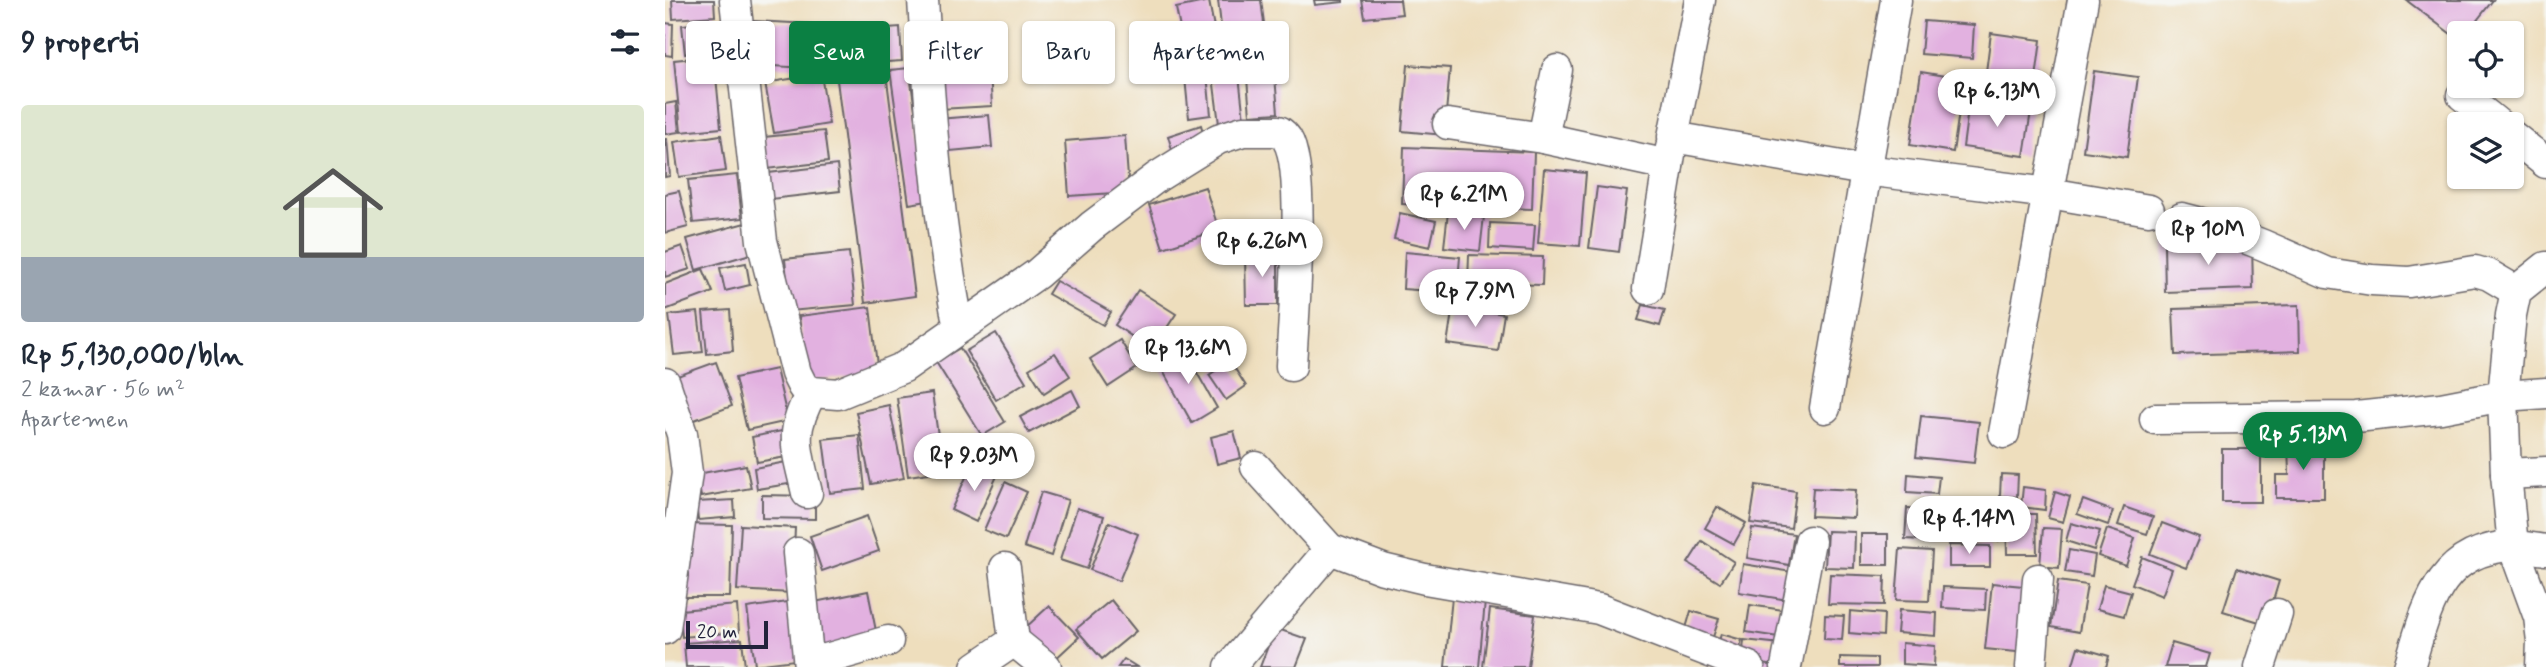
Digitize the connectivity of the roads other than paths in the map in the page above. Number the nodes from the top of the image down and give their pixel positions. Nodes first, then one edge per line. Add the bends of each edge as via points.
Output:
1 (923, 0) edge
2 (1700, 0) edge
3 (1896, 0) edge
4 (2083, 0) edge
5 (740, 1) edge
6 (1557, 70) dead end
7 (2466, 98) edge
8 (2483, 112) edge
9 (1448, 124) dead end
10 (1543, 138) junction
11 (2524, 145) edge
12 (1670, 151) junction
13 (2546, 163) edge
14 (1865, 170) junction
15 (2049, 193) junction
16 (2149, 211) dead end
17 (2182, 218) dead end
18 (2546, 267) edge
19 (1649, 289) dead end
20 (2516, 291) junction
21 (959, 328) junction
22 (1291, 366) dead end
23 (665, 383) edge
24 (812, 392) junction
25 (2546, 393) edge
26 (2503, 396) junction
27 (1825, 408) dead end
28 (2155, 419) dead end
29 (2004, 433) dead end
30 (1256, 467) dead end
31 (2546, 472) edge
32 (2506, 474) junction
33 (807, 493) dead end
34 (1810, 541) dead end
35 (2513, 546) junction
36 (1330, 549) junction
37 (2546, 550) edge
38 (798, 553) dead end
39 (1005, 568) dead end
40 (2038, 579) dead end
41 (2277, 614) dead end
42 (665, 629) edge
43 (1014, 641) junction
44 (888, 642) dead end
45 (809, 665) edge
46 (976, 667) edge
47 (1046, 667) edge
48 (1230, 667) edge
49 (1749, 667) edge
50 (1786, 667) edge
51 (2031, 667) edge
52 (2260, 667) edge
53 (2409, 667) edge
54 (2541, 667) edge

1 - 21 street via 945,256
2 - 12 street
3 - 14 street
4 - 15 street
5 - 24 street via 762,241 796,373 803,387
6 - 10 street
7 - 8 street
9 - 10 street
10 - 12 street
11 - 13 street
12 - 14 street
12 - 19 street
14 - 15 street
14 - 27 street
15 - 16 street
15 - 29 street
17 - 20 street via 2217,227 2327,273 2409,282 2475,271
18 - 20 street
20 - 26 street
21 - 22 street via 1037,274 1157,177 1218,139 1243,131 1279,131 1287,139 1293,160 1297,202
21 - 24 street via 905,367 838,394
23 - 42 street via 682,434 687,472
24 - 33 street via 799,414 795,438
25 - 26 street
26 - 28 street via 2356,417
26 - 32 street
30 - 36 street
31 - 32 street
32 - 35 street
34 - 50 street
35 - 37 street
35 - 53 street via 2460,561 2447,575 2426,611
35 - 54 street via 2539,617
36 - 48 street
36 - 49 street via 1425,579 1599,609
38 - 45 street
39 - 43 street
40 - 51 street
41 - 52 street
43 - 46 street
43 - 47 street
44 - 45 street

